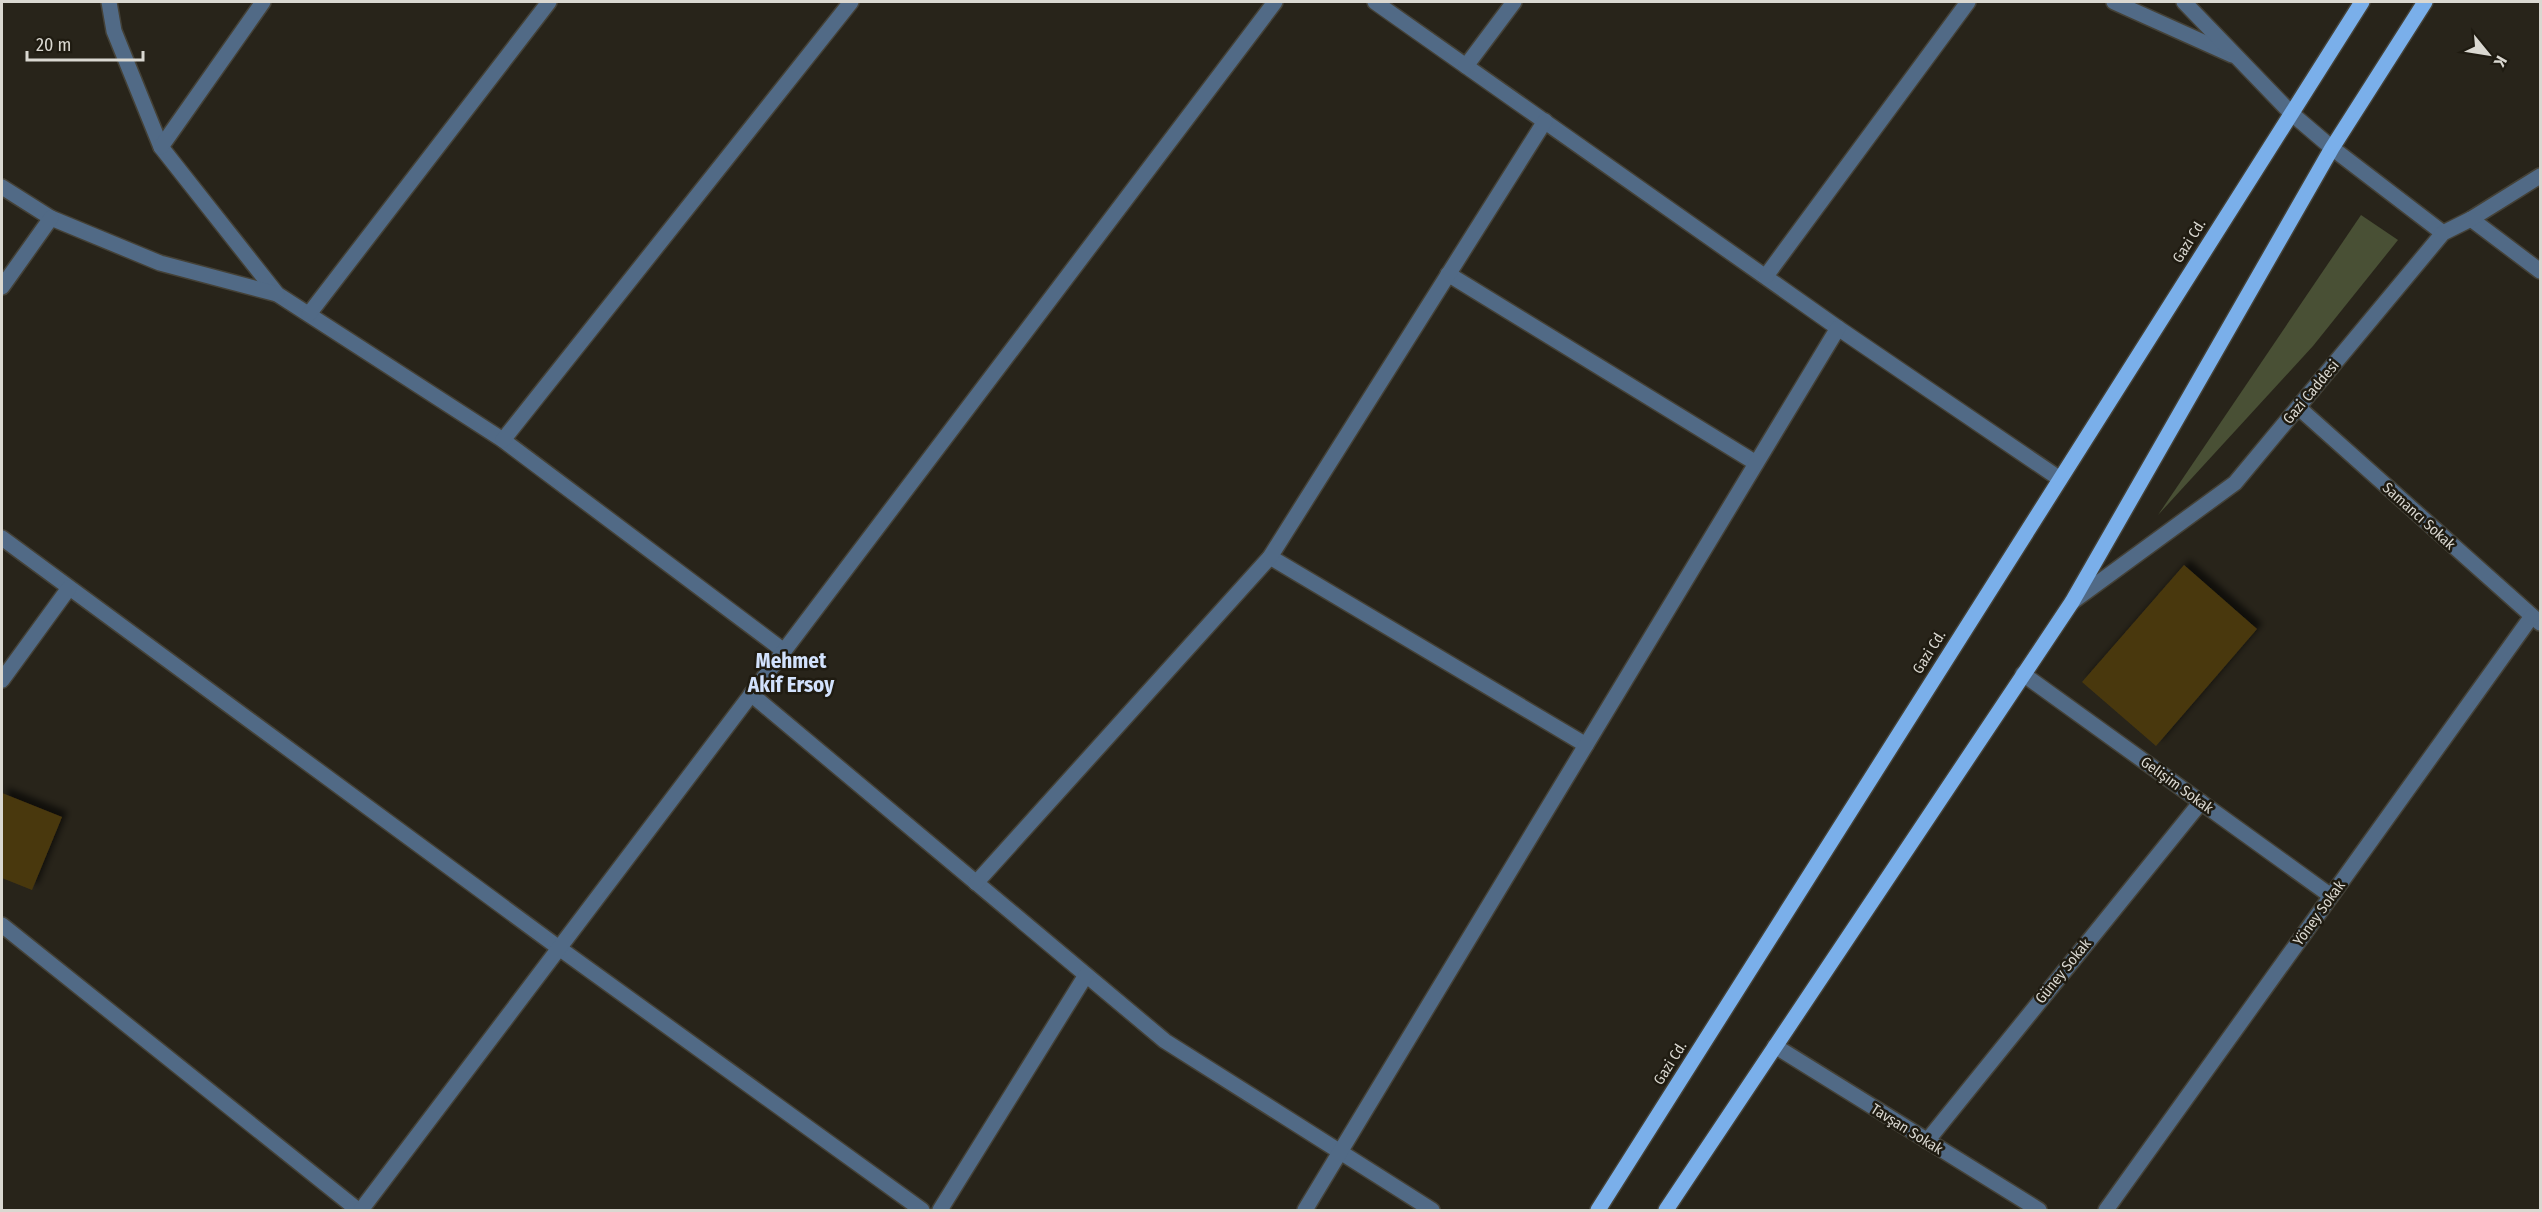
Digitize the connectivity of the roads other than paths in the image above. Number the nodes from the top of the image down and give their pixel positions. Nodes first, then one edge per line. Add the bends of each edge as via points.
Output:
1 (109, 2) edge
2 (263, 2) edge
3 (549, 2) edge
4 (851, 2) edge
5 (1275, 2) edge
6 (1374, 2) edge
7 (1514, 2) edge
8 (1968, 2) edge
9 (2114, 2) edge
10 (2184, 2) edge
11 (2362, 2) edge
12 (2425, 2) edge
13 (2239, 59) junction
14 (1466, 66) junction
15 (2291, 113) junction
16 (1545, 121) junction
17 (161, 147) junction
18 (2332, 148) junction
19 (2541, 176) edge
20 (2, 187) edge
21 (51, 218) junction
22 (2471, 219) junction
23 (2443, 233) junction
24 (2541, 271) edge
25 (1448, 274) junction
26 (1766, 276) junction
27 (2, 287) edge
28 (277, 294) junction
29 (309, 314) junction
30 (1838, 328) junction
31 (2299, 408) junction
32 (504, 440) junction
33 (1756, 463) junction
34 (2060, 480) junction
35 (2, 538) edge
36 (1270, 557) junction
37 (69, 588) junction
38 (2072, 602) junction
39 (2536, 620) edge
40 (784, 651) junction
41 (2023, 674) junction
42 (2, 680) edge
43 (752, 694) junction
44 (1586, 745) junction
45 (2200, 802) junction
46 (976, 883) junction
47 (2331, 896) junction
48 (2, 925) edge
49 (559, 948) junction
50 (1086, 975) junction
51 (1775, 1046) junction
52 (1927, 1141) junction
53 (1341, 1153) junction
54 (359, 1210) edge
55 (922, 1210) edge
56 (940, 1210) edge
57 (1305, 1210) edge
58 (1432, 1210) edge
59 (1598, 1210) edge
60 (1666, 1210) edge
61 (2039, 1210) edge
62 (2106, 1210) edge

1 - 17 street via 114,31
2 - 17 street
3 - 29 street
4 - 32 street
5 - 40 street
6 - 14 street
7 - 14 street
8 - 26 street
9 - 13 street
10 - 13 street
11 - 15 main road, Gazi Cd.
12 - 18 main road
13 - 15 street
14 - 16 street
15 - 18 street
15 - 34 main road, Gazi Cd.
16 - 25 street
16 - 26 street
17 - 28 street
18 - 23 street
18 - 38 main road
19 - 22 street, Gazi Caddesi
20 - 21 street
21 - 27 street
21 - 28 street via 160,263
22 - 23 street, Gazi Caddesi
22 - 24 street
23 - 31 street, Gazi Caddesi
25 - 33 street
25 - 36 street
26 - 30 street
28 - 29 street
29 - 32 street
30 - 33 street
30 - 34 street
31 - 38 street, Gazi Caddesi via 2235,483
31 - 39 street, Samancı Sokak
32 - 40 street
33 - 44 street
34 - 59 main road, Gazi Cd.
35 - 37 street
36 - 44 street
36 - 46 street
37 - 42 street
37 - 49 street
38 - 41 main road
39 - 47 street, Yöney Sokak
40 - 43 street
41 - 45 street, Gelişim Sokak
41 - 51 main road
43 - 46 street
43 - 49 street
44 - 53 street
45 - 47 street, Gelişim Sokak
45 - 52 street, Güney Sokak
46 - 50 street
47 - 62 street, Yöney Sokak
48 - 54 street
49 - 54 street
49 - 55 street
50 - 53 street via 1165,1041
50 - 56 street
51 - 52 street, Tavşan Sokak
51 - 60 main road
52 - 61 street, Tavşan Sokak
53 - 57 street
53 - 58 street

